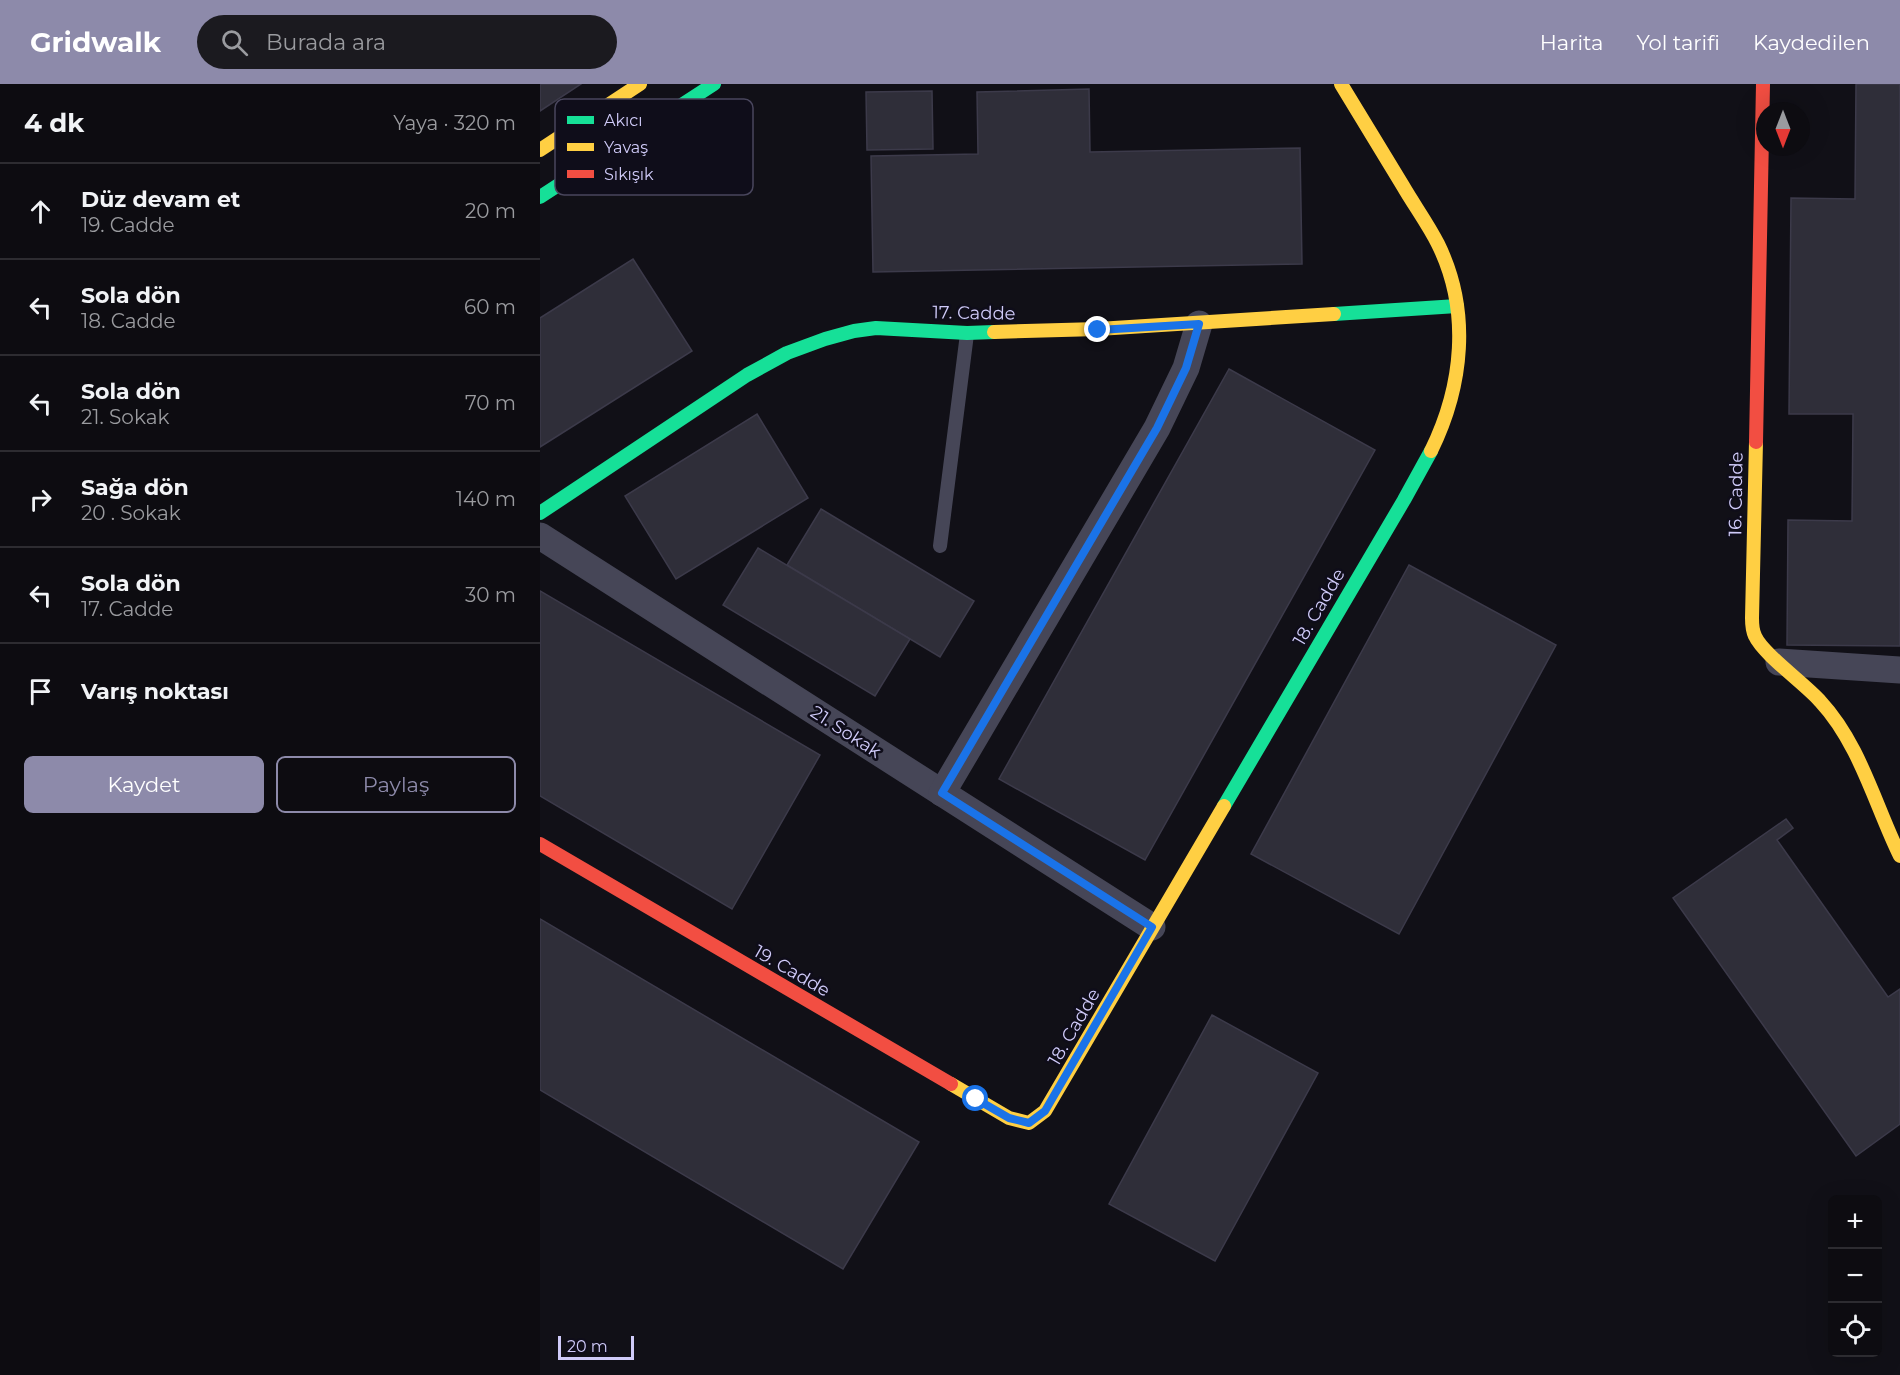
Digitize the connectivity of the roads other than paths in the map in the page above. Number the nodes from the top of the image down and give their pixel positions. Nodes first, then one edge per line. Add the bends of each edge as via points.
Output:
1 (640, 84) edge
2 (714, 84) edge
3 (1341, 84) edge
4 (1763, 84) edge
5 (617, 99) edge
6 (691, 99) edge
7 (555, 140) edge
8 (540, 150) edge
9 (555, 187) edge
10 (540, 197) edge
11 (1457, 306) junction
12 (1199, 324) junction
13 (967, 333) junction
14 (540, 513) edge
15 (540, 536) edge
16 (940, 546) dead end
17 (1779, 662) junction
18 (1900, 670) edge
19 (942, 793) junction
20 (540, 844) edge
21 (1900, 856) edge
22 (1152, 927) junction
23 (1029, 1123) joint

1 - 5 street
2 - 6 street
3 - 11 street, 18. Cadde via 1438,244
4 - 17 street, 16. Cadde via 1752,618 1756,639
7 - 8 street
9 - 10 street
11 - 12 street, 17. Cadde
11 - 22 street, 18. Cadde via 1460,346 1455,386 1443,428 1421,474
12 - 13 street, 17. Cadde
12 - 19 street via 1186,368 1157,428
13 - 14 street, 17. Cadde via 876,328 825,339 787,353 747,375
13 - 16 lane
15 - 19 street, 21. Sokak
17 - 18 street
17 - 21 street, 16. Cadde via 1821,701 1844,732
19 - 22 street, 21. Sokak
20 - 23 street, 19. Cadde via 1009,1118
22 - 23 street, 18. Cadde via 1045,1111

